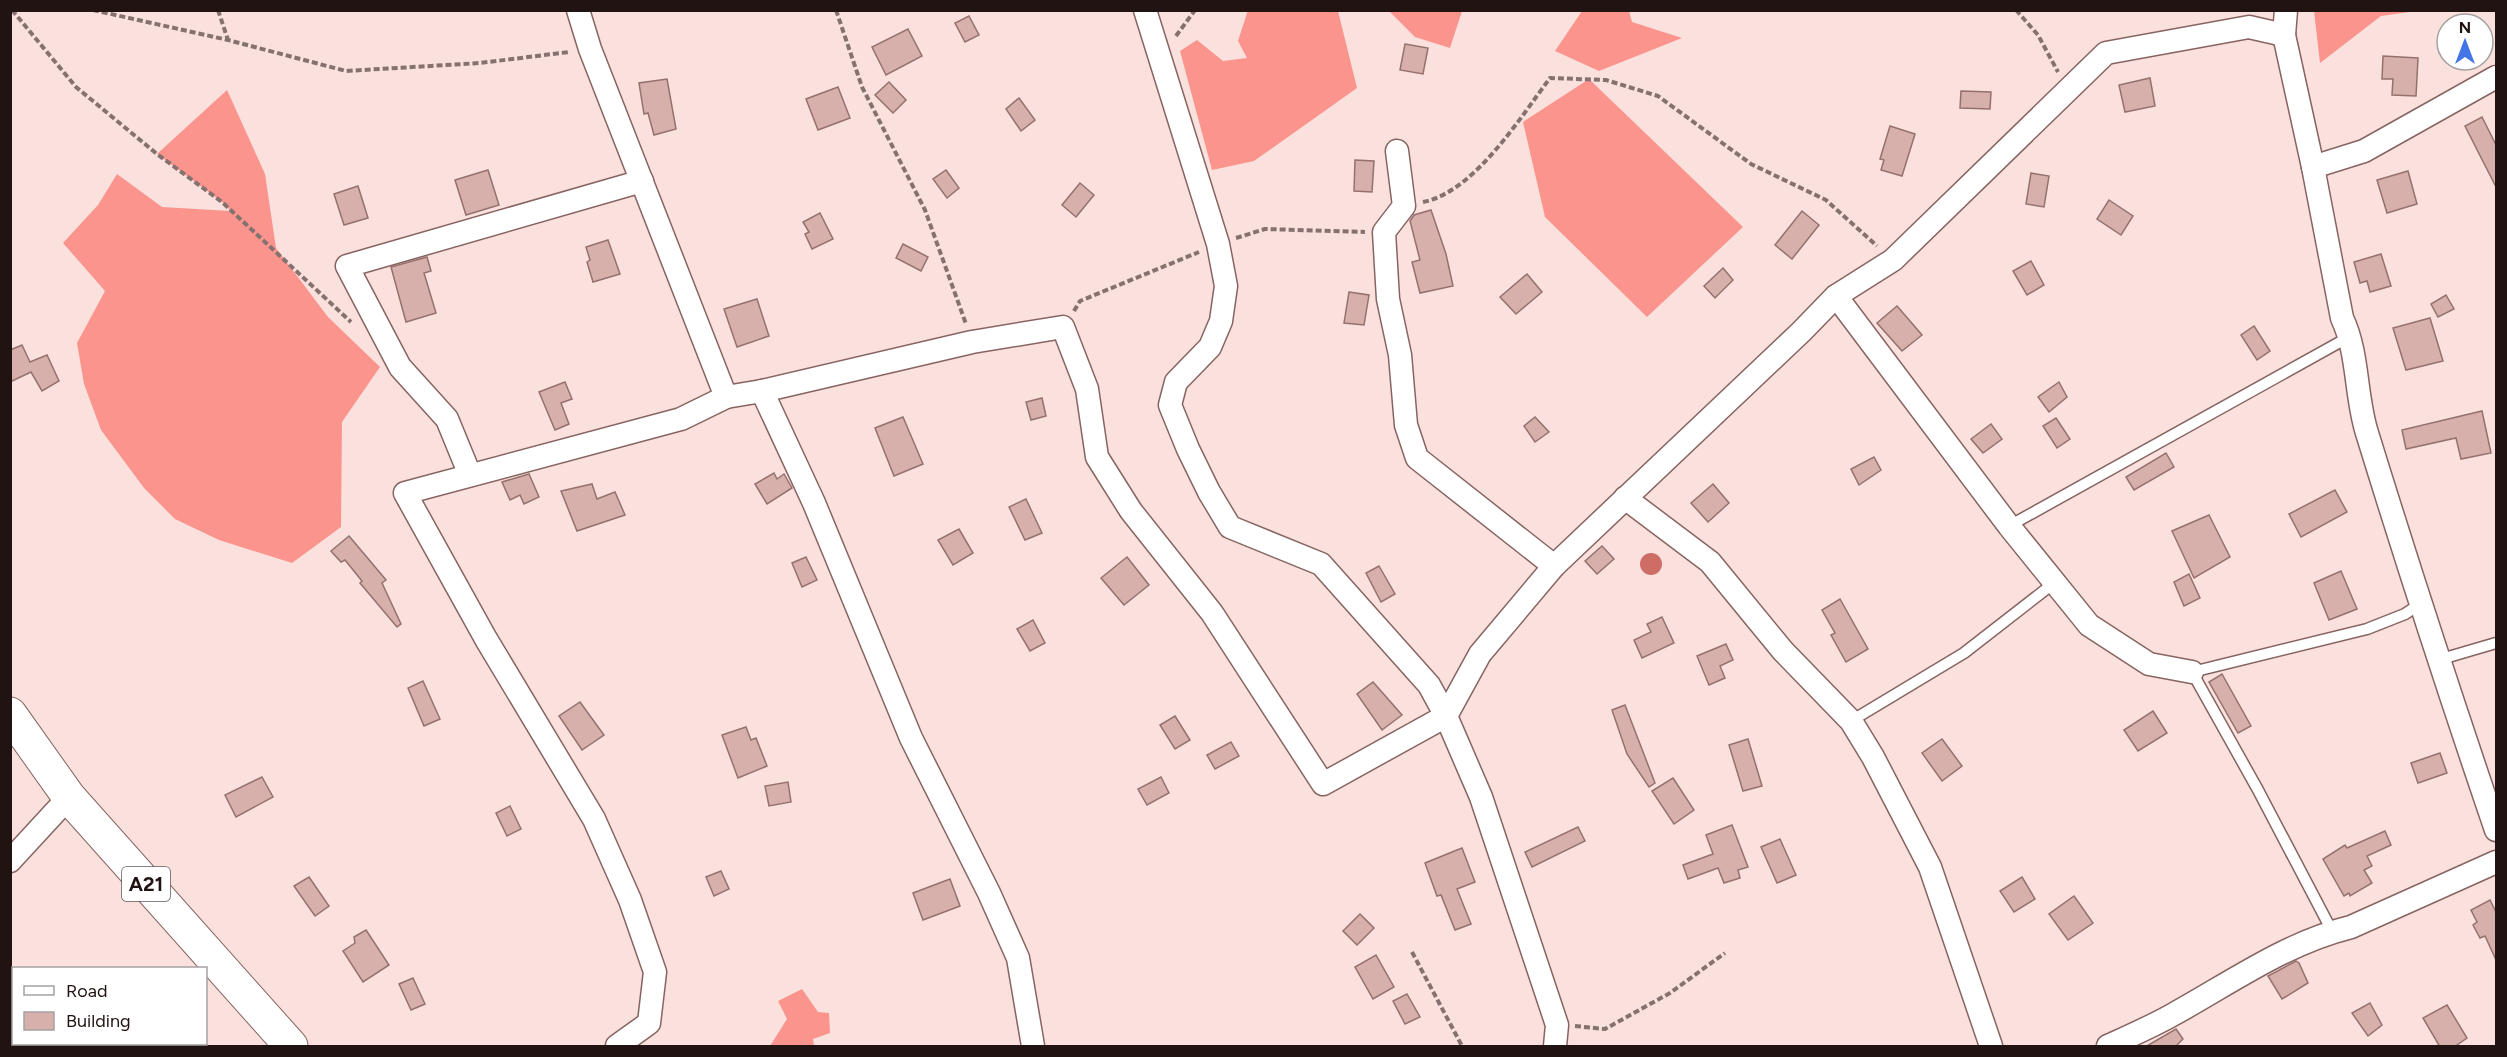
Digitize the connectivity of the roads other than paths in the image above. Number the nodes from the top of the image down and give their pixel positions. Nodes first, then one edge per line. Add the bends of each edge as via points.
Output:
1 (578, 10) edge
2 (1145, 10) edge
3 (2286, 10) edge
4 (2284, 35) junction
5 (2496, 77) edge
6 (1397, 152) dead end
7 (2313, 167) junction
8 (642, 181) junction
9 (1836, 296) junction
10 (2351, 337) junction
11 (762, 391) junction
12 (726, 397) junction
13 (470, 475) junction
14 (1625, 498) junction
15 (2008, 526) junction
16 (1554, 566) junction
17 (2054, 583) junction
18 (2420, 604) junction
19 (2496, 643) edge
20 (2438, 660) junction
21 (2192, 672) junction
22 (10, 714) edge
23 (1446, 716) junction
24 (1851, 721) junction
25 (69, 797) junction
26 (2496, 830) edge
27 (10, 861) edge
28 (2496, 862) edge
29 (2332, 931) junction
30 (1556, 1036) edge
31 (291, 1047) edge
32 (617, 1047) edge
33 (1032, 1047) edge
34 (1991, 1047) edge
35 (2108, 1047) edge

1 - 8 street
2 - 23 street via 1218,244 1226,286 1221,321 1210,347 1176,382 1170,405 1209,492 1230,526 1321,564 1429,686
3 - 4 street
4 - 7 street
4 - 9 street via 2249,27 2106,53 1893,260
5 - 7 street via 2364,151
6 - 16 street via 1404,206 1384,232 1388,299 1400,355 1406,425 1418,458
7 - 10 street via 2342,318
8 - 12 street
8 - 13 street via 346,267 400,367 447,419
9 - 14 street
9 - 15 street
10 - 15 lane
10 - 18 street via 2364,424
11 - 12 street
11 - 23 street via 972,342 1063,327 1087,389 1097,457 1131,511 1212,613 1323,784
11 - 33 street via 814,503 911,738 1018,958
12 - 13 street via 681,419
13 - 32 street via 405,493 486,639 594,819 630,900 655,972 649,1023
14 - 16 street
14 - 24 street via 1710,562 1783,651
15 - 17 street
16 - 23 street via 1480,654
17 - 21 street via 2089,625 2149,663
17 - 24 lane via 1964,653
18 - 20 street
18 - 21 lane via 2367,629
19 - 20 lane
20 - 26 street
21 - 29 lane
22 - 25 main road, A21
23 - 30 street via 1481,797
24 - 34 street via 1930,867
25 - 27 street
25 - 31 main road, A21
28 - 29 street via 2351,927
29 - 35 street via 2280,953 2173,1015

